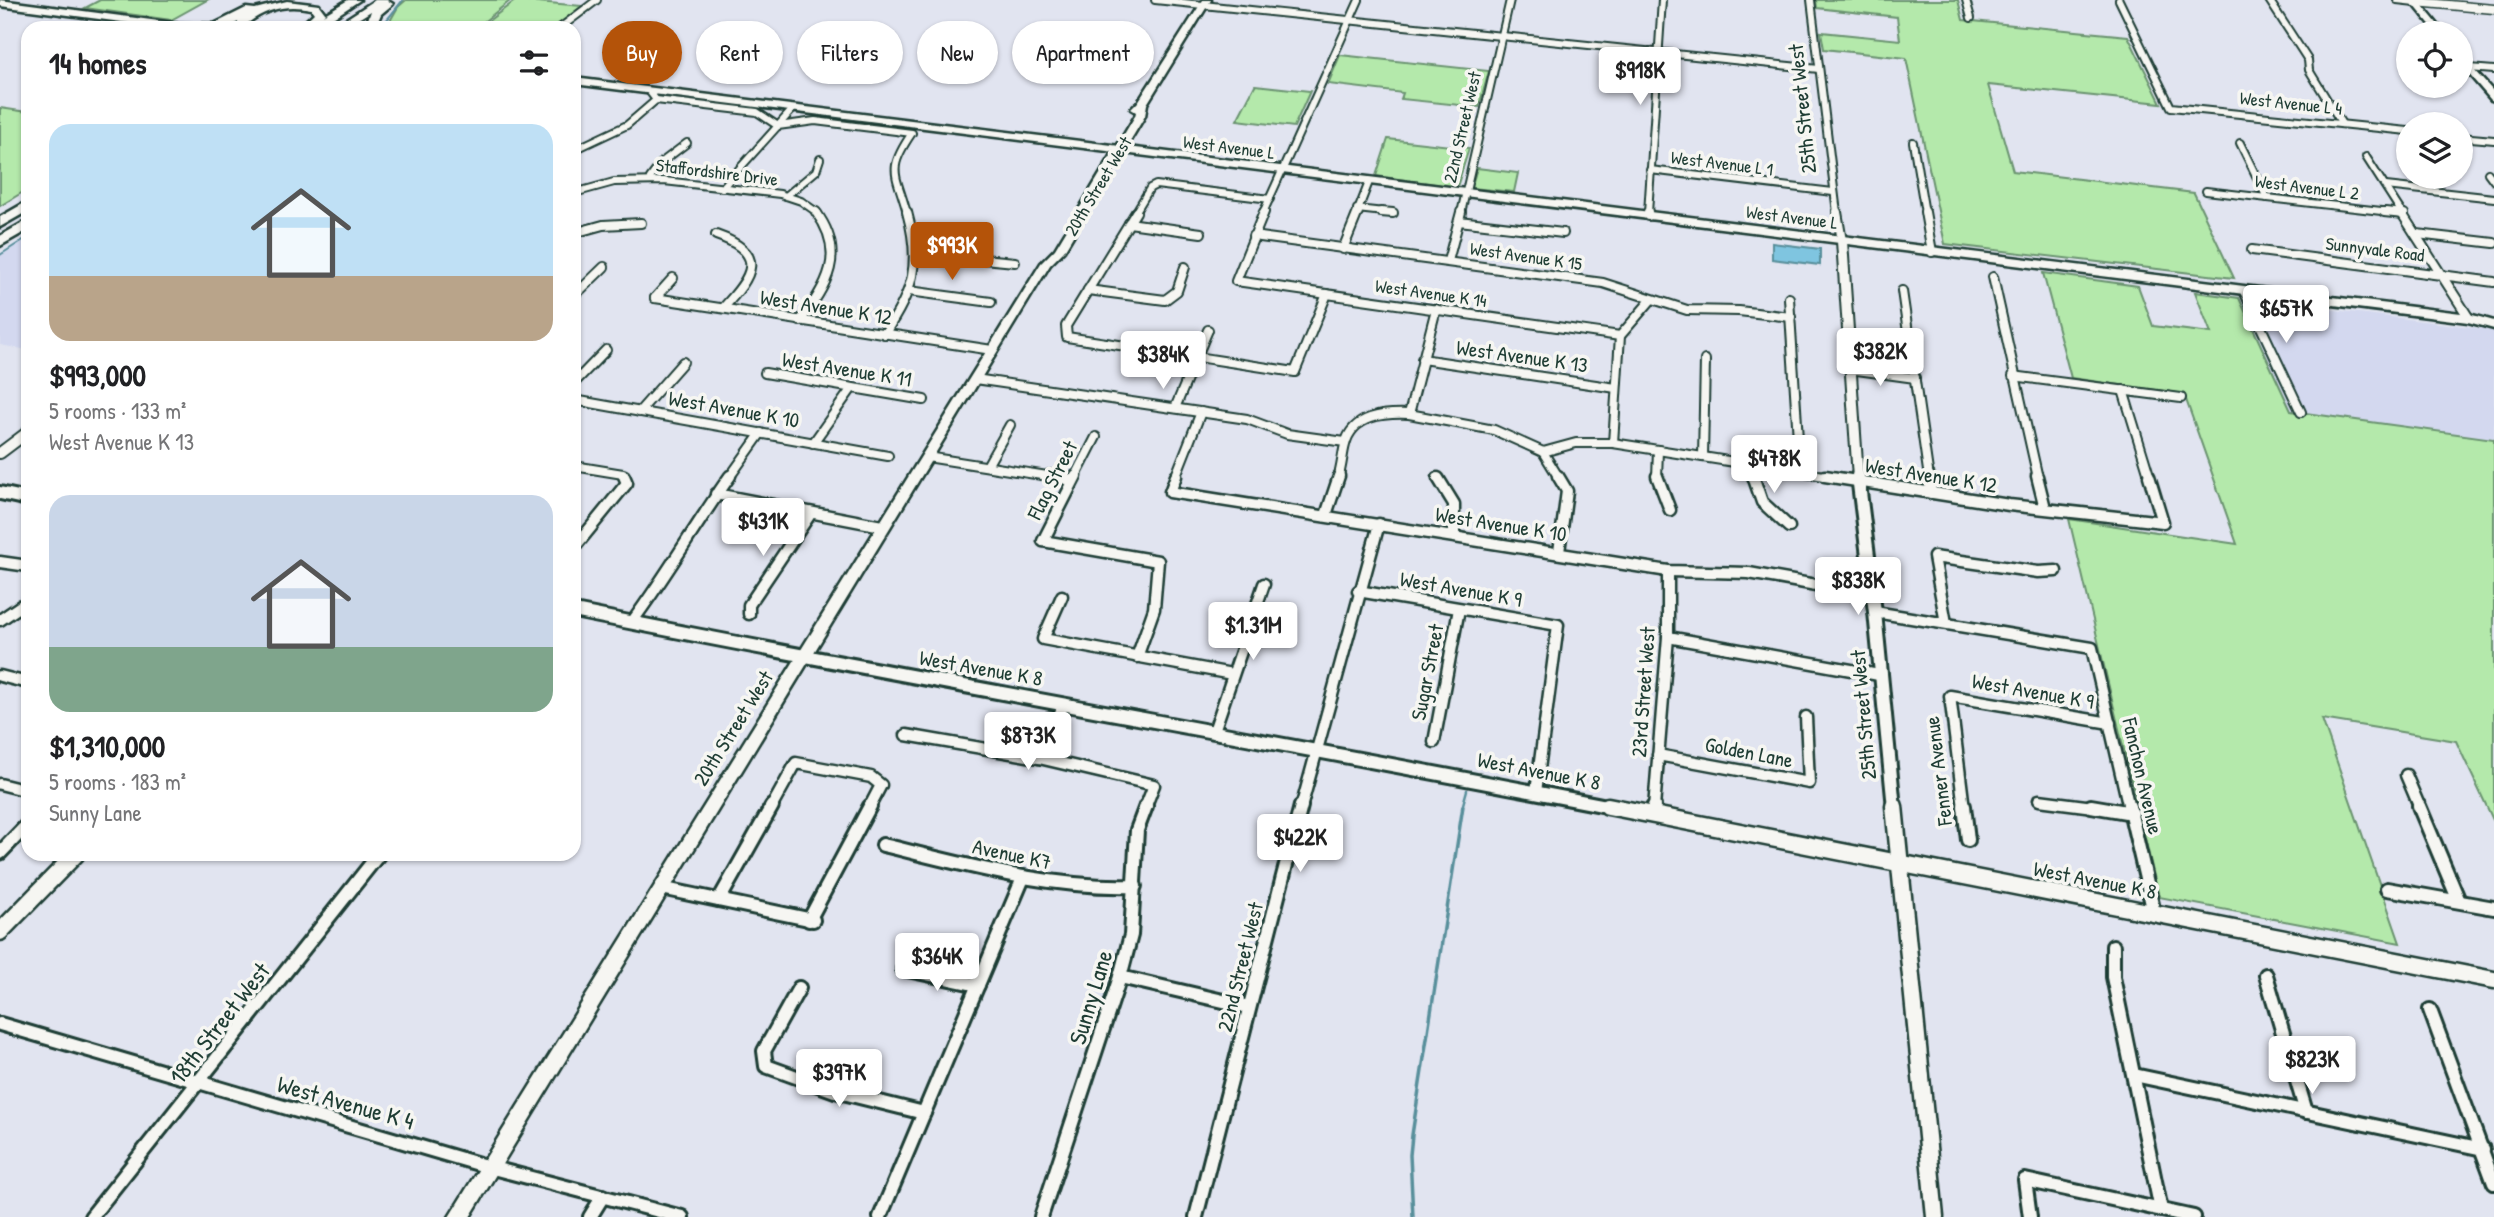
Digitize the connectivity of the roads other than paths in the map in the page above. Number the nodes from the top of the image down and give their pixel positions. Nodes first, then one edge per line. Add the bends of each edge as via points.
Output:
1 (278, 0) edge
2 (355, 0) edge
3 (382, 0) edge
4 (393, 0) edge
5 (597, 0) edge
6 (1155, 0) edge
7 (1359, 0) edge
8 (1510, 0) edge
9 (1662, 0) edge
10 (1811, 0) edge
11 (1966, 0) edge
12 (2119, 0) edge
13 (2269, 0) edge
14 (2397, 0) edge
15 (2415, 1) edge
16 (0, 3) edge
17 (1206, 3) edge
18 (2494, 9) edge
19 (0, 10) edge
20 (1971, 18) dead end
21 (87, 21) edge
22 (136, 21) edge
23 (243, 21) edge
24 (244, 21) edge
25 (311, 21) edge
26 (322, 21) edge
27 (349, 21) edge
28 (373, 21) edge
29 (569, 21) edge
30 (1350, 21) junction
31 (2431, 21) edge
32 (1501, 35) junction
33 (1657, 53) junction
34 (2473, 68) edge
35 (1819, 69) junction
36 (2494, 70) edge
37 (2473, 73) edge
38 (581, 82) edge
39 (652, 95) junction
40 (2494, 98) edge
41 (793, 110) junction
42 (2343, 124) junction
43 (778, 125) junction
44 (2396, 130) edge
45 (2473, 138) edge
46 (2494, 140) edge
47 (1913, 142) dead end
48 (687, 143) dead end
49 (2240, 143) dead end
50 (581, 147) edge
51 (1114, 151) junction
52 (2366, 157) dead end
53 (820, 159) dead end
54 (1650, 170) junction
55 (1283, 172) junction
56 (2488, 173) dead end
57 (650, 178) junction
58 (2494, 181) edge
59 (1369, 182) junction
60 (2386, 187) junction
61 (722, 188) junction
62 (581, 191) edge
63 (2207, 191) dead end
64 (1833, 192) junction
65 (1465, 194) junction
66 (786, 196) junction
67 (2267, 198) junction
68 (2494, 198) edge
69 (1270, 199) junction
70 (1357, 209) junction
71 (21, 210) edge
72 (1393, 213) dead end
73 (2404, 214) junction
74 (1648, 216) junction
75 (1460, 221) junction
76 (0, 223) edge
77 (641, 223) dead end
78 (1129, 223) junction
79 (21, 228) edge
80 (581, 231) edge
81 (1201, 233) dead end
82 (1563, 233) dead end
83 (2417, 234) junction
84 (716, 235) dead end
85 (1253, 236) junction
86 (1842, 241) junction
87 (0, 242) edge
88 (2494, 243) edge
89 (1343, 249) junction
90 (2252, 250) dead end
91 (1932, 252) junction
92 (916, 260) junction
93 (1448, 261) junction
94 (1015, 262) dead end
95 (604, 267) dead end
96 (1185, 267) dead end
97 (2441, 273) junction
98 (1993, 277) dead end
99 (673, 278) dead end
100 (2494, 282) edge
101 (581, 286) edge
102 (584, 287) junction
103 (581, 290) edge
104 (1088, 290) junction
105 (909, 291) junction
106 (1902, 291) dead end
107 (2244, 291) junction
108 (1327, 294) junction
109 (1790, 298) dead end
110 (1651, 300) junction
111 (991, 302) dead end
112 (723, 308) junction
113 (1436, 309) junction
114 (1791, 317) junction
115 (2494, 317) edge
116 (2469, 318) junction
117 (800, 321) junction
118 (2494, 324) edge
119 (1208, 330) dead end
120 (884, 334) junction
121 (1620, 336) junction
122 (606, 350) dead end
123 (992, 350) junction
124 (1195, 357) junction
125 (1422, 359) junction
126 (1706, 360) dead end
127 (683, 362) dead end
128 (1850, 369) junction
129 (765, 373) dead end
130 (581, 376) edge
131 (2013, 376) junction
132 (1915, 378) junction
133 (975, 379) junction
134 (852, 388) junction
135 (1616, 388) junction
136 (2123, 390) junction
137 (2181, 398) dead end
138 (924, 400) dead end
139 (581, 401) edge
140 (1175, 408) junction
141 (639, 412) junction
142 (1201, 412) junction
143 (2301, 412) dead end
144 (1409, 414) junction
145 (1010, 425) dead end
146 (761, 433) junction
147 (21, 437) edge
148 (1096, 437) dead end
149 (1345, 442) junction
150 (813, 443) junction
151 (1613, 443) junction
152 (1658, 450) junction
153 (1543, 452) junction
154 (0, 453) edge
155 (888, 456) dead end
156 (927, 457) junction
157 (1703, 457) junction
158 (1752, 465) junction
159 (987, 466) junction
160 (581, 467) edge
161 (1800, 471) junction
162 (1438, 478) dead end
163 (1073, 480) junction
164 (1858, 482) junction
165 (0, 494) edge
166 (1931, 494) junction
167 (716, 495) junction
168 (21, 498) edge
169 (2045, 508) junction
170 (1670, 510) dead end
171 (811, 513) junction
172 (1326, 515) junction
173 (1379, 524) junction
174 (882, 526) junction
175 (1789, 527) dead end
176 (1454, 535) junction
177 (581, 539) edge
178 (1559, 552) junction
179 (0, 562) edge
180 (21, 565) edge
181 (1668, 571) junction
182 (2056, 571) dead end
183 (1264, 584) dead end
184 (1827, 587) dead end
185 (1358, 592) junction
186 (1062, 596) dead end
187 (21, 606) edge
188 (1459, 609) junction
189 (581, 612) edge
190 (1875, 612) junction
191 (749, 614) dead end
192 (0, 620) edge
193 (632, 622) junction
194 (1946, 623) junction
195 (1668, 637) junction
196 (803, 657) junction
197 (1137, 657) junction
198 (1232, 674) junction
199 (1879, 675) junction
200 (0, 676) edge
201 (21, 681) edge
202 (1950, 696) joint
203 (1064, 704) junction
204 (1806, 717) dead end
205 (2110, 723) junction
206 (1213, 731) junction
207 (906, 735) dead end
208 (1434, 742) dead end
209 (1316, 749) junction
210 (1658, 755) junction
211 (1039, 758) junction
212 (2406, 775) dead end
213 (0, 784) edge
214 (21, 789) edge
215 (1536, 792) junction
216 (2039, 800) dead end
217 (2132, 813) junction
218 (1653, 815) junction
219 (21, 831) edge
220 (1968, 840) dead end
221 (883, 845) dead end
222 (0, 853) edge
223 (69, 861) edge
224 (374, 861) edge
225 (1898, 862) junction
226 (1023, 878) junction
227 (1135, 886) junction
228 (661, 888) junction
229 (2387, 888) dead end
230 (719, 900) junction
231 (2459, 901) junction
232 (2494, 908) edge
233 (2154, 913) junction
234 (0, 932) edge
235 (2113, 946) dead end
236 (903, 969) dead end
237 (2266, 975) dead end
238 (1120, 977) junction
239 (2494, 980) edge
240 (978, 985) junction
241 (799, 988) dead end
242 (1249, 1007) junction
243 (2430, 1010) dead end
244 (0, 1024) edge
245 (2134, 1075) junction
246 (199, 1084) junction
247 (2306, 1112) junction
248 (924, 1113) junction
249 (2483, 1149) junction
250 (489, 1167) junction
251 (2494, 1183) edge
252 (603, 1196) junction
253 (2161, 1210) junction
254 (91, 1217) edge
255 (459, 1217) edge
256 (590, 1217) edge
257 (682, 1217) edge
258 (880, 1217) edge
259 (1041, 1217) edge
260 (1196, 1217) edge
261 (1935, 1217) edge
262 (2030, 1217) edge
263 (2194, 1217) edge

1 - 23 highway
2 - 26 highway
3 - 27 highway
4 - 28 highway via 376,12
5 - 29 street
6 - 17 street
7 - 30 street
8 - 32 street, 22nd Street West
9 - 33 street
10 - 35 street, 25th Street West
11 - 20 street
12 - 42 street, West Avenue L 4 via 2171,107
13 - 42 street
14 - 15 street
15 - 18 street
15 - 31 main road
16 - 22 main road
17 - 30 street
17 - 51 main road, 20th Street West via 1142,104 1140,116
19 - 21 main road
24 - 25 highway via 273,6 301,3 315,6 320,13
30 - 32 street
30 - 55 street
32 - 33 street
32 - 65 street, 22nd Street West
33 - 35 street
33 - 54 street
34 - 36 street
35 - 64 street, 25th Street West
37 - 40 main road
38 - 39 main road, West Avenue L
39 - 41 main road, West Avenue L
39 - 43 street, West Avenue L via 757,112
39 - 50 street via 627,125
41 - 43 street
41 - 51 main road, West Avenue L
42 - 44 street, West Avenue L 4
43 - 61 street
43 - 92 street via 815,121 912,134 895,160 895,171
45 - 46 street
47 - 91 street
48 - 57 street
49 - 67 street
51 - 55 main road, West Avenue L
51 - 123 main road, 20th Street West via 1059,251 1046,263
52 - 60 street
53 - 66 street via 816,171
54 - 64 street, West Avenue L 1
54 - 74 street
55 - 59 main road, West Avenue L
55 - 69 street
56 - 58 street
57 - 61 street, Staffordshire Drive
57 - 62 street, Staffordshire Drive via 605,182
59 - 65 main road, West Avenue L
59 - 70 street
60 - 68 street
60 - 73 street
61 - 66 street, Staffordshire Drive
63 - 67 street, West Avenue L 2
64 - 86 street, 25th Street West
65 - 74 main road, West Avenue L
65 - 75 street, 22nd Street West
66 - 117 street, Staffordshire Drive via 813,207 833,245 832,269 823,290
67 - 73 street, West Avenue L 2
69 - 78 street via 1156,185
69 - 85 street
70 - 72 street
70 - 89 street
71 - 76 highway
73 - 83 street
74 - 86 main road, West Avenue L
75 - 82 street
75 - 93 street, 22nd Street West
77 - 80 street
78 - 81 street
78 - 104 street
79 - 87 highway
83 - 88 street
83 - 97 street
84 - 112 street via 736,240 751,257 751,276
85 - 89 street, West Avenue K 15
85 - 108 street, West Avenue K 14 via 1236,281
86 - 91 main road, West Avenue L
86 - 128 street, 25th Street West
89 - 93 street, West Avenue K 15
90 - 97 street, Sunnyvale Road
91 - 107 main road, West Avenue L
92 - 94 street via 962,257
92 - 105 street
93 - 110 street, West Avenue K 15 via 1603,283
95 - 102 street
96 - 104 street via 1177,291 1165,300
97 - 100 street, Sunnyvale Road
97 - 116 street
98 - 131 street
99 - 112 street, West Avenue K 12 via 655,298
101 - 102 street
102 - 103 street
104 - 124 street via 1066,326 1067,337
105 - 111 street
105 - 120 street
106 - 132 street
107 - 116 main road, West Avenue L
107 - 143 street
108 - 113 street, West Avenue K 14
108 - 124 street via 1295,372
109 - 114 street
110 - 114 street, West Avenue K 15 via 1687,310
110 - 121 street
112 - 117 street, West Avenue K 12
113 - 121 street, West Avenue K 14
113 - 125 street
114 - 161 street
115 - 116 main road, West Avenue L
116 - 118 main road, West Avenue L
117 - 120 street, West Avenue K 12
119 - 124 street
120 - 123 street, West Avenue K 12
121 - 135 street
122 - 130 street
123 - 133 main road, 20th Street West
124 - 140 street
125 - 135 street, West Avenue K 13
125 - 144 street
126 - 157 street
127 - 141 street
128 - 132 street
128 - 164 street, 25th Street West
129 - 134 street, West Avenue K 11
131 - 136 street
131 - 169 street
132 - 166 street
133 - 140 street
133 - 156 main road, 20th Street West
134 - 138 street, West Avenue K 11
134 - 150 street
135 - 151 street
136 - 137 street
136 - 169 street, West Avenue K 12 via 2163,522
139 - 141 street, West Avenue K 10
140 - 142 street
141 - 146 street, West Avenue K 10
142 - 149 street via 1247,419 1287,434
142 - 172 street, West Avenue K 10 via 1170,492
144 - 149 street via 1387,412 1363,419
144 - 153 street via 1483,425 1519,436
145 - 159 street
146 - 150 street, West Avenue K 10
146 - 167 street
147 - 154 street
148 - 163 street, Flag Street
149 - 172 street
150 - 155 street, West Avenue K 10
151 - 152 street, West Avenue K 12
151 - 153 street, West Avenue K 12 via 1576,443
152 - 157 street, West Avenue K 12
152 - 170 street via 1657,477
153 - 178 street via 1567,491
156 - 159 street
156 - 174 main road, 20th Street West
157 - 158 street, West Avenue K 12
158 - 161 street, West Avenue K 12
158 - 175 street via 1752,485 1762,505
159 - 163 street
160 - 177 street via 627,478
161 - 164 street, West Avenue K 12
162 - 176 street via 1457,509
163 - 197 street, Flag Street via 1043,541 1158,561 1154,610
164 - 166 street, West Avenue K 12
164 - 190 street, 25th Street West
165 - 168 street
166 - 169 street, West Avenue K 12
167 - 171 street
167 - 193 street
171 - 174 street
171 - 191 street via 749,605
172 - 173 street, West Avenue K 10
173 - 176 street, West Avenue K 10
173 - 185 street, 22nd Street West
174 - 196 main road, 20th Street West
176 - 178 street, West Avenue K 10
178 - 181 street, West Avenue K 10
179 - 180 street
181 - 184 street, West Avenue K 10 via 1749,573
181 - 195 street, 23rd Street West
182 - 194 street via 1934,557
183 - 198 street
185 - 188 street, West Avenue K 9
185 - 209 street, 22nd Street West
186 - 197 street via 1043,639
187 - 192 street
188 - 208 street, Sugar Street
188 - 215 street, West Avenue K 9 via 1558,625
189 - 193 street, West Avenue K 8
190 - 194 street
190 - 199 street, 25th Street West
193 - 196 street, West Avenue K 8
194 - 205 street, Fanchon Avenue via 2092,648
195 - 199 street
195 - 210 street, 23rd Street West
196 - 203 street, West Avenue K 8
196 - 228 main road, 20th Street West
197 - 198 street
198 - 206 street
199 - 225 street, 25th Street West
200 - 201 street
202 - 205 street, West Avenue K 9
202 - 220 street, Fenner Avenue
203 - 206 street, West Avenue K 8
203 - 211 street
204 - 210 street, Golden Lane via 1809,783
205 - 217 street, Fanchon Avenue
206 - 209 street, West Avenue K 8
207 - 211 street
209 - 215 street, West Avenue K 8
209 - 242 street, 22nd Street West
210 - 218 street, 23rd Street West
211 - 227 street, Sunny Lane via 1154,785 1137,830
212 - 231 street
213 - 214 street
215 - 218 street, West Avenue K 8
216 - 217 street
217 - 233 street, Fanchon Avenue
218 - 225 street, West Avenue K 8
219 - 222 street
221 - 226 street, Avenue K7
223 - 234 street
224 - 246 street, 18th Street West
225 - 233 street, West Avenue K 8
225 - 261 street, 25th Street West
226 - 227 street, Avenue K7 via 1104,889
226 - 240 street
227 - 238 street, Sunny Lane via 1131,935
228 - 230 street
228 - 250 main road, 20th Street West
229 - 231 street
230 - 230 street via 811,920 881,785 871,777 796,763
231 - 232 street
233 - 239 street, West Avenue K 8
235 - 245 street via 2113,977
236 - 240 street
237 - 247 street
238 - 242 street
238 - 259 street, Sunny Lane
240 - 248 street
241 - 248 street via 764,1051 766,1066 835,1091
242 - 260 street, 22nd Street West
243 - 249 street
244 - 246 street, West Avenue K 4
245 - 247 street
245 - 253 street
246 - 250 street, West Avenue K 4
246 - 254 street, 18th Street West
247 - 249 street
248 - 258 street
249 - 251 street
250 - 252 street, West Avenue K 4
250 - 255 main road, 20th Street West
252 - 256 street
252 - 257 street, West Avenue K 4
253 - 262 street via 2025,1180
253 - 263 street

